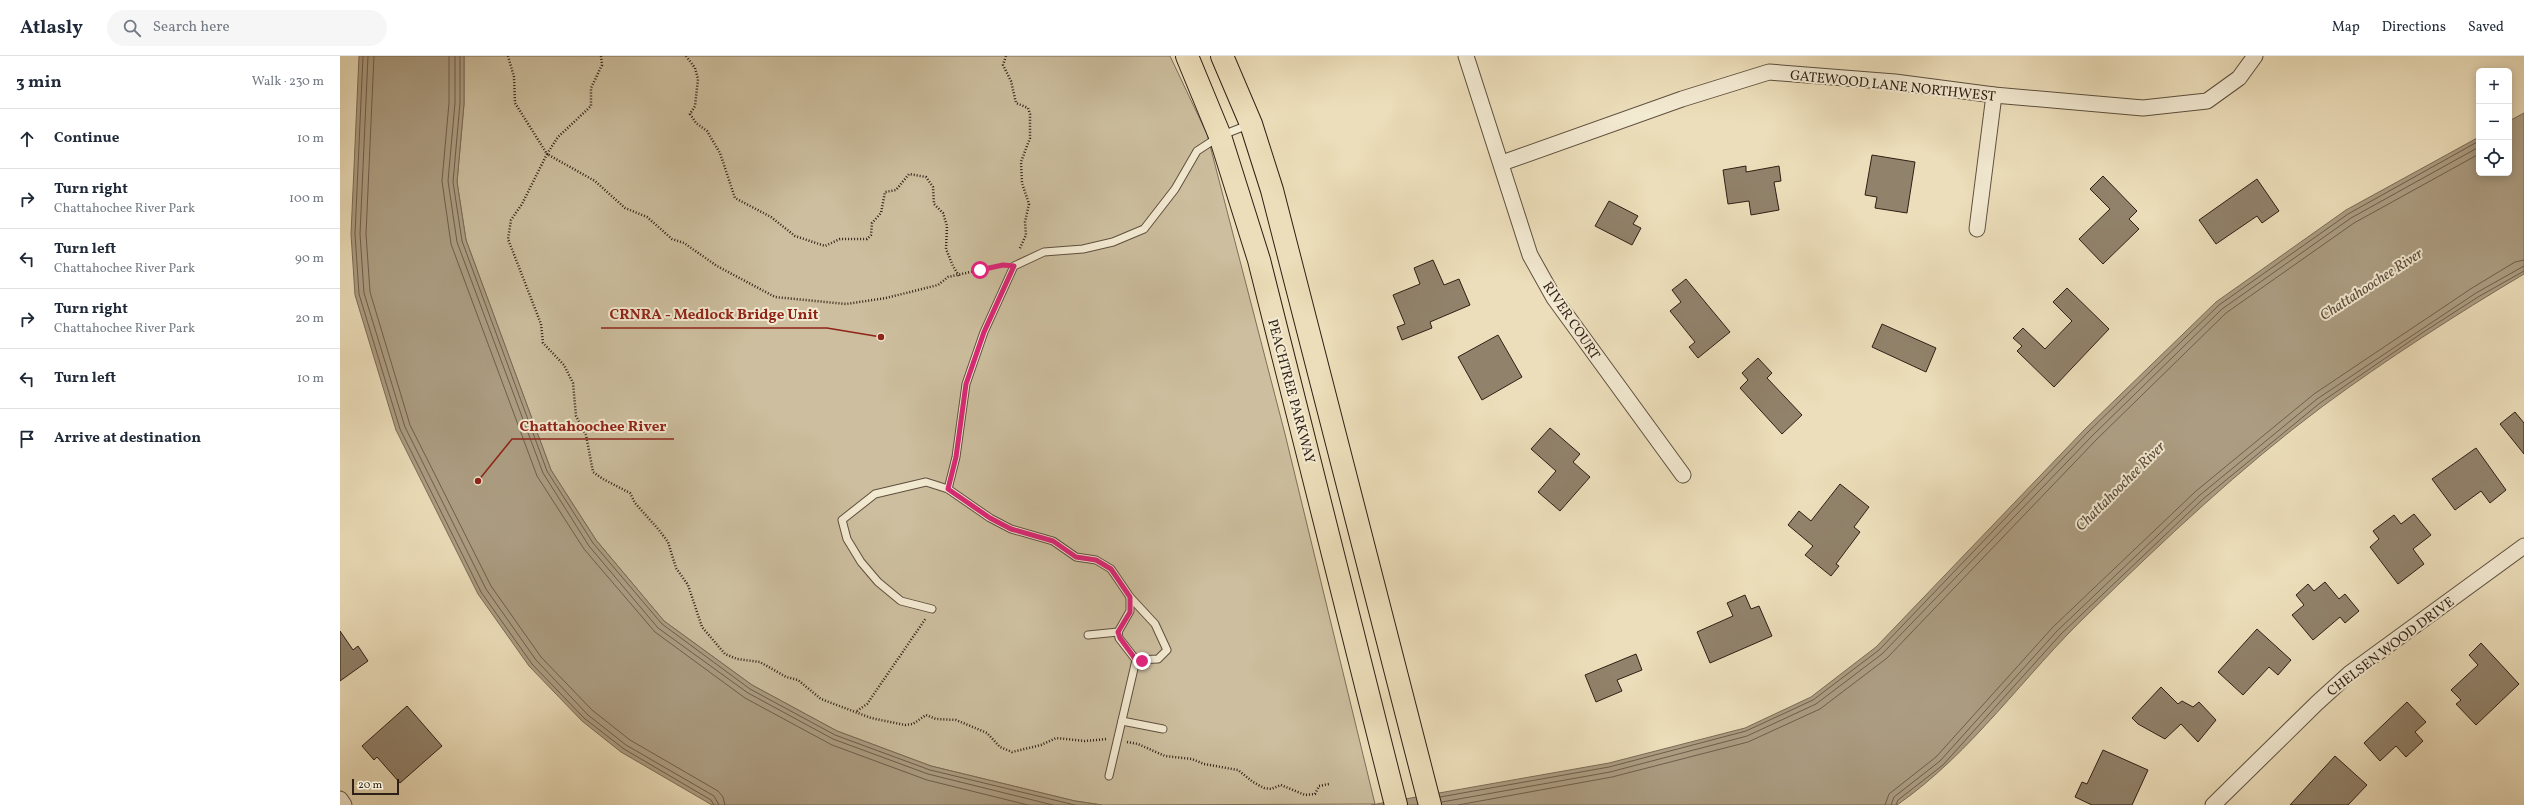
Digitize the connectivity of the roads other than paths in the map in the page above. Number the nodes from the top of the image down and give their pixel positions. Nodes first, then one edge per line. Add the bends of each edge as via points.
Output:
1 (1187, 56) edge
2 (1222, 56) edge
3 (1466, 56) edge
4 (2255, 56) edge
5 (1994, 95) junction
6 (1251, 124) junction
7 (1220, 136) junction
8 (1502, 163) junction
9 (1977, 229) dead end
10 (1683, 475) dead end
11 (948, 489) junction
12 (2524, 546) edge
13 (1130, 597) junction
14 (932, 609) road end
15 (1118, 632) junction
16 (1088, 635) dead end
17 (1136, 660) junction
18 (1122, 721) junction
19 (1164, 729) dead end
20 (1109, 776) dead end
21 (340, 799) edge
22 (344, 805) edge
23 (1396, 805) edge
24 (1430, 805) edge
25 (2213, 805) edge

1 - 7 highway, PEACHTREE PARKWAY
2 - 6 highway
3 - 8 street, RIVER COURT
4 - 5 street, GATEWOOD LANE NORTHWEST via 2240,78 2207,101 2143,108
5 - 8 street, GATEWOOD LANE NORTHWEST via 1895,82 1769,72 1682,99
5 - 9 street
6 - 7 lane
6 - 24 highway via 1278,212
7 - 11 lane via 1197,151 1175,189 1144,229 1112,242 1083,249 1044,252 1014,266 984,332 966,384 956,457
7 - 23 highway, PEACHTREE PARKWAY via 1259,260
8 - 10 street, RIVER COURT via 1530,255 1554,298
11 - 13 lane via 1011,529 1053,541 1076,557 1096,560 1111,569
11 - 14 lane via 926,482 875,494 842,520 847,539 861,562 878,582 901,601
12 - 25 street, CHELSEN WOOD DRIVE via 2350,673
13 - 15 lane via 1130,612
13 - 17 lane via 1155,624 1167,650 1158,659
15 - 16 lane
15 - 17 lane
17 - 18 lane
18 - 19 lane
18 - 20 lane
21 - 22 street

